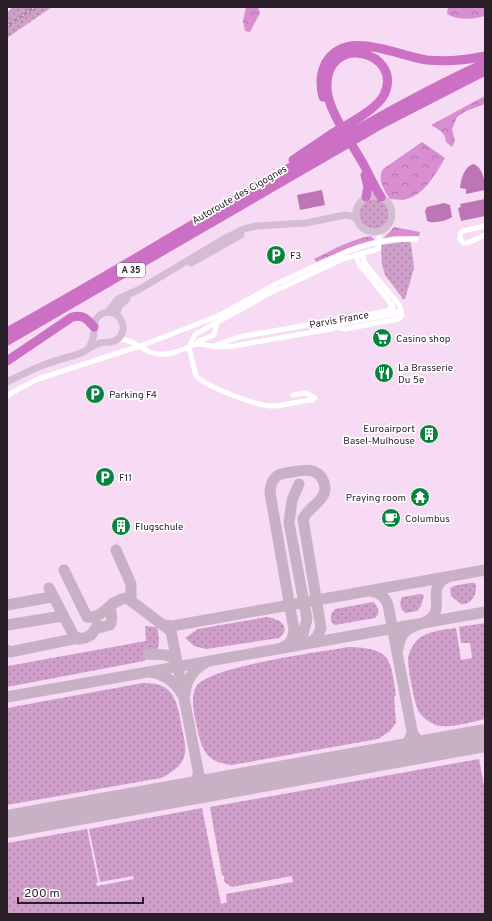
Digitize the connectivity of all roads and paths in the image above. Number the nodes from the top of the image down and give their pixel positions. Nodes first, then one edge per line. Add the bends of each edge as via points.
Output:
1 (485, 56) edge
2 (485, 63) edge
3 (485, 71) edge
4 (336, 119) junction
5 (359, 159) junction
6 (247, 192) junction
7 (366, 197) junction
8 (381, 197) junction
9 (358, 206) junction
10 (335, 217) junction
11 (357, 219) junction
12 (266, 226) junction
13 (485, 226) edge
14 (379, 232) junction
15 (485, 235) edge
16 (416, 239) dead end
17 (222, 240) junction
18 (218, 249) junction
19 (362, 253) junction
20 (167, 273) junction
21 (140, 289) junction
22 (392, 305) junction
23 (108, 312) junction
24 (394, 312) dead end
25 (117, 314) junction
26 (217, 323) junction
27 (94, 329) junction
28 (282, 329) junction
29 (7, 332) edge
30 (285, 335) junction
31 (117, 340) junction
32 (7, 341) edge
33 (104, 342) junction
34 (197, 344) junction
35 (214, 346) junction
36 (189, 347) junction
37 (89, 348) junction
38 (7, 361) edge
39 (7, 382) edge
40 (293, 395) dead end
41 (7, 396) edge

1 - 4 highway via 434,60 365,46 345,47 329,59 321,76 322,94
2 - 6 highway, Autoroute des Cigognes / A 35 via 375,119
3 - 32 highway, Autoroute des Cigognes / A 35 via 378,126
4 - 5 highway
4 - 6 highway via 327,92 328,75 333,65 341,57 352,53 362,53 373,58 382,67 387,81 379,101
5 - 7 highway via 368,184
5 - 8 highway
6 - 29 highway, Autoroute des Cigognes / A 35
7 - 8 street
7 - 9 street
8 - 14 street via 391,205 393,215 389,226
9 - 10 street
9 - 11 street
10 - 11 street via 348,215
10 - 12 street via 306,223
11 - 14 street via 365,230
12 - 17 street via 244,229
12 - 18 street via 249,231
13 - 15 street via 462,231 460,238 463,243 468,243
14 - 19 street via 378,250
16 - 41 street via 390,240 348,251 297,274 218,316 146,344 38,379
17 - 18 street
17 - 20 street
18 - 20 street
19 - 22 street via 357,257 359,264
19 - 26 street via 293,281
19 - 30 street via 364,262 400,306 400,310 396,314
20 - 21 street
21 - 23 street via 118,299
21 - 25 street via 120,304
22 - 24 street
22 - 28 street, Parvis France via 388,311
23 - 25 street
23 - 27 street via 96,318
25 - 31 street via 124,326
26 - 34 street via 214,335
26 - 36 street via 195,335
27 - 33 street
27 - 37 street
27 - 38 highway via 83,316 72,317
28 - 30 street
28 - 35 street, Parvis France via 239,337
30 - 35 street via 228,347
31 - 33 street
31 - 36 street via 134,342 144,350 157,354
33 - 37 street
34 - 35 street
34 - 36 street
36 - 40 street via 196,376 212,386 262,406 314,399 306,393
37 - 39 street via 81,353 49,362

